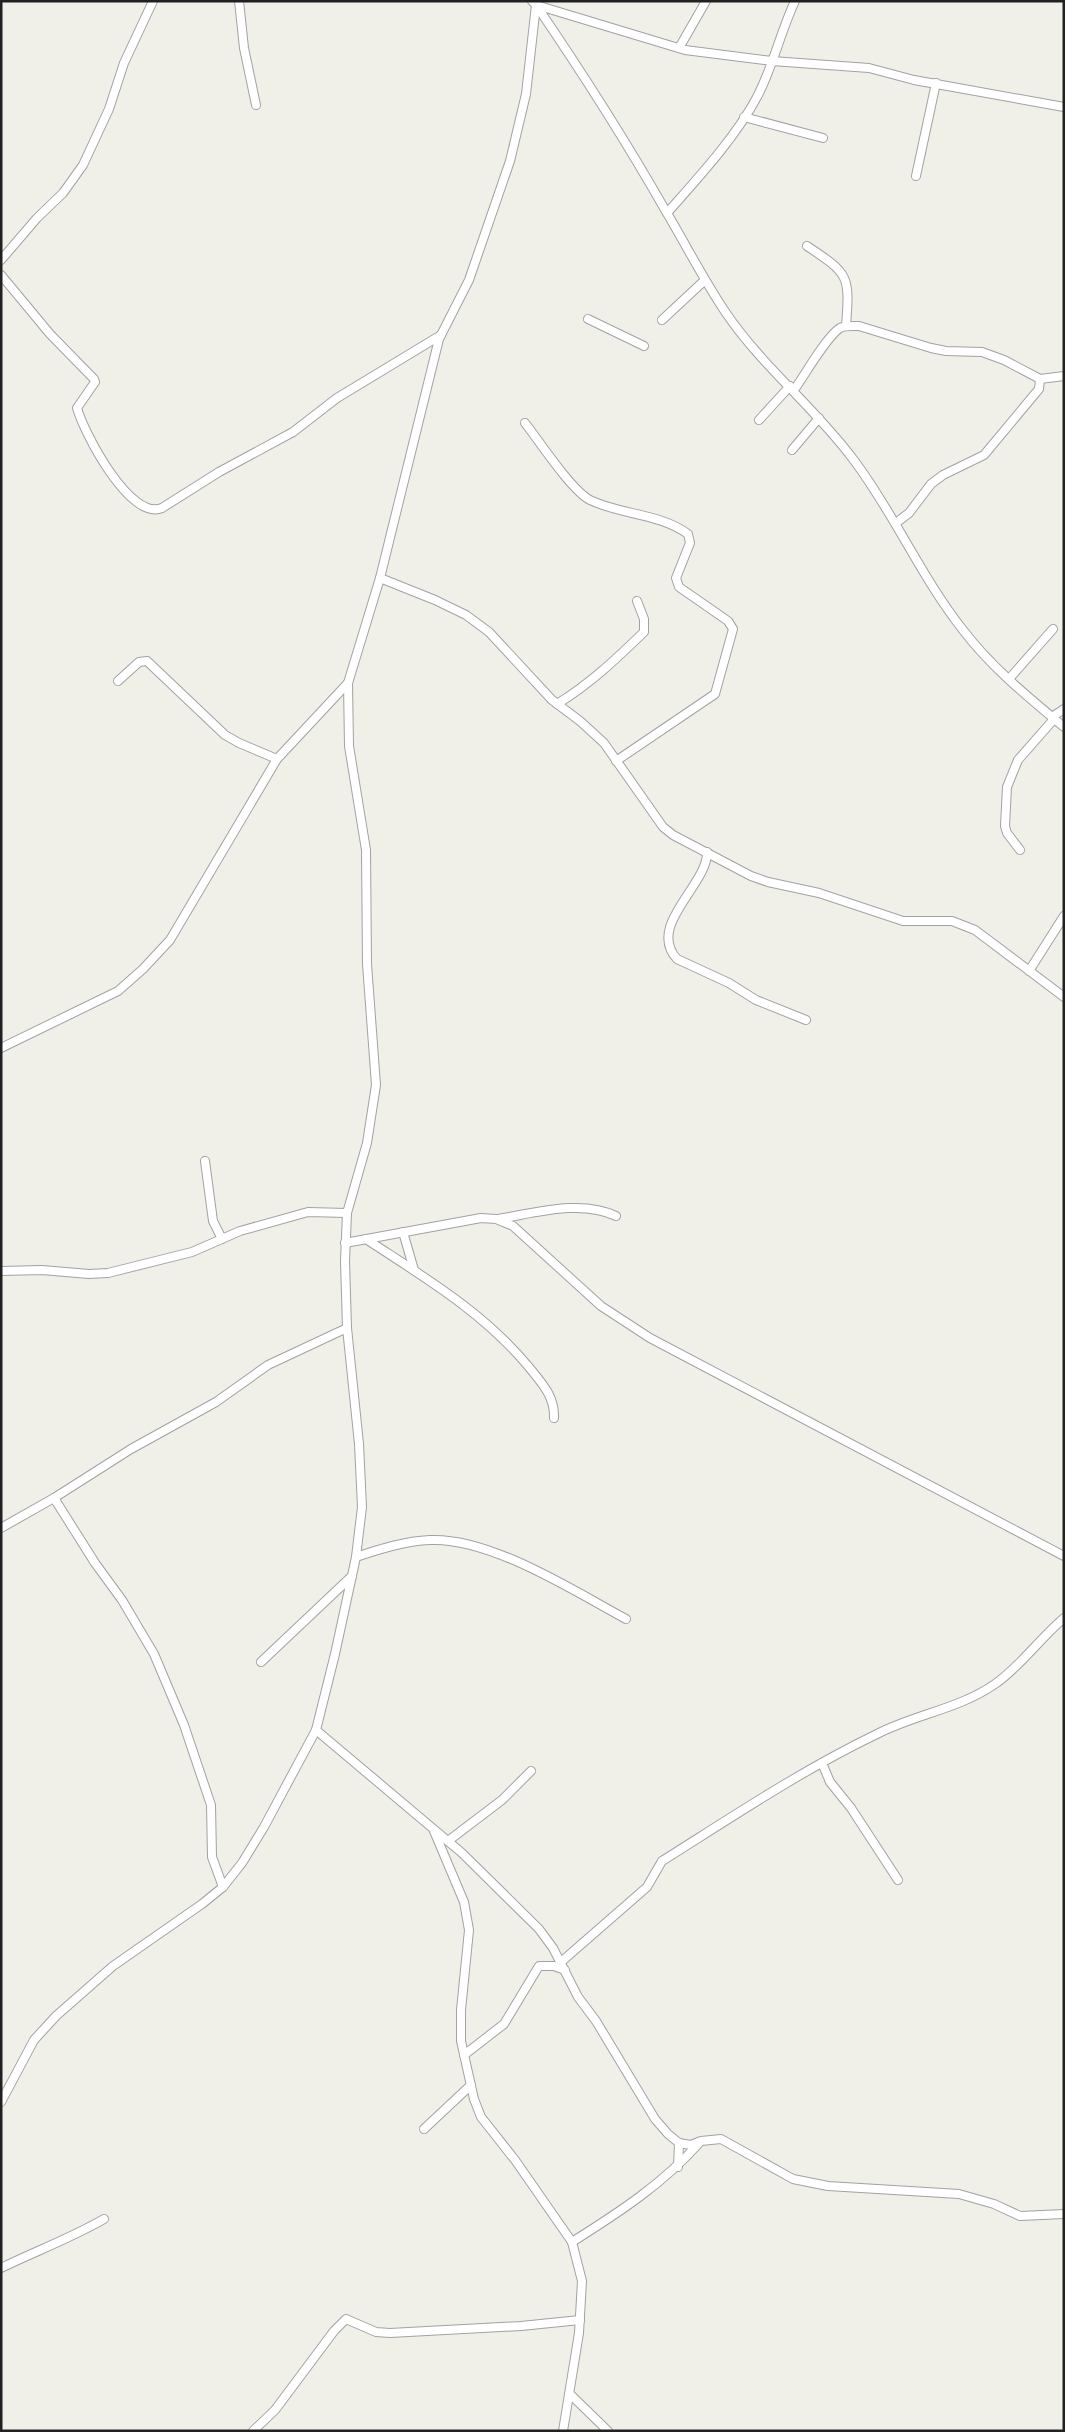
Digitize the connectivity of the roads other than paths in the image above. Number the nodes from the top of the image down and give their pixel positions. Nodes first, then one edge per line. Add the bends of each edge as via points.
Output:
1 (153, 1) edge
2 (240, 1) edge
3 (706, 1) edge
4 (795, 1) edge
5 (534, 3) edge
6 (679, 48) junction
7 (772, 61) junction
8 (936, 83) junction
9 (256, 105) dead end
10 (1063, 107) edge
11 (744, 117) junction
12 (823, 138) dead end
13 (916, 176) dead end
14 (667, 213) junction
15 (808, 246) dead end
16 (1, 260) edge
17 (1, 275) edge
18 (705, 280) junction
19 (588, 319) dead end
20 (662, 320) dead end
21 (846, 326) junction
22 (441, 335) junction
23 (644, 346) dead end
24 (1064, 376) edge
25 (1040, 379) junction
26 (792, 388) junction
27 (819, 418) junction
28 (759, 420) dead end
29 (525, 424) dead end
30 (792, 450) dead end
31 (896, 523) junction
32 (380, 578) junction
33 (637, 601) dead end
34 (1053, 629) dead end
35 (1009, 679) junction
36 (118, 681) dead end
37 (348, 683) junction
38 (556, 704) junction
39 (1064, 708) edge
40 (1053, 718) junction
41 (1064, 727) edge
42 (277, 759) junction
43 (616, 761) junction
44 (1020, 850) dead end
45 (707, 852) junction
46 (1064, 916) edge
47 (1029, 972) junction
48 (1064, 997) edge
49 (806, 1020) dead end
50 (1, 1048) edge
51 (205, 1160) dead end
52 (347, 1213) junction
53 (616, 1216) dead end
54 (496, 1219) junction
55 (403, 1232) junction
56 (222, 1239) junction
57 (366, 1239) junction
58 (345, 1243) junction
59 (414, 1270) junction
60 (1, 1271) edge
61 (347, 1328) junction
62 (554, 1418) dead end
63 (54, 1498) junction
64 (1, 1528) edge
65 (356, 1556) junction
66 (1064, 1556) edge
67 (352, 1576) junction
68 (1064, 1618) edge
69 (626, 1619) dead end
70 (261, 1662) dead end
71 (316, 1730) junction
72 (822, 1763) junction
73 (531, 1771) dead end
74 (434, 1829) junction
75 (448, 1841) junction
76 (898, 1880) dead end
77 (223, 1887) junction
78 (561, 1962) junction
79 (565, 1970) junction
80 (464, 2055) junction
81 (471, 2085) junction
82 (1, 2102) edge
83 (424, 2129) dead end
84 (701, 2141) junction
85 (679, 2143) junction
86 (678, 2167) junction
87 (1064, 2214) edge
88 (104, 2219) dead end
89 (572, 2242) junction
90 (1, 2268) edge
91 (580, 2320) junction
92 (571, 2395) junction
93 (254, 2431) edge
94 (563, 2431) edge
95 (608, 2431) edge

1 - 16 street via 124,63 110,110 83,165 63,193
2 - 9 street via 244,48
3 - 6 street
4 - 7 street
5 - 6 street
5 - 14 street via 592,88
5 - 22 street via 526,94 510,161 468,280
6 - 7 street
7 - 8 street via 869,68
7 - 11 street
8 - 10 street
8 - 13 street
11 - 12 street
11 - 14 street
14 - 18 street
15 - 21 street via 837,266 844,277 848,294
17 - 22 street via 50,334 94,379 77,408 86,434 121,485 136,502 151,510 162,508 219,472 284,438 337,398
18 - 20 street
18 - 26 street via 750,346
19 - 23 street
21 - 25 street via 859,326 946,351 982,352
21 - 26 street via 839,328
22 - 32 street
24 - 25 street
25 - 31 street via 1039,389 984,455 944,474 931,484
26 - 27 street
26 - 28 street
27 - 30 street
27 - 31 street via 854,460
29 - 43 street via 578,490 589,499 667,522 688,534 690,543 676,583 728,621 733,630 715,694
31 - 35 street via 943,604 964,632
32 - 37 street
32 - 38 street via 466,615 489,632
33 - 38 street via 645,624 644,632 584,686
34 - 35 street
35 - 40 street
36 - 42 street via 139,662 147,661 225,734 239,744
37 - 42 street
37 - 52 street via 349,746 366,850 367,964 376,1085 367,1143
38 - 43 street via 604,743
39 - 40 street
40 - 41 street
40 - 44 street via 1018,760 1007,787 1005,826 1007,834
42 - 50 street via 170,940 143,969 118,991
43 - 45 street via 663,827
45 - 47 street via 768,882 819,893 877,914 903,921 940,920 963,924
45 - 49 street via 708,862 678,909 668,937 671,952 677,959 729,983 756,1000
46 - 47 street
47 - 48 street
51 - 56 street via 213,1221
52 - 56 street via 308,1212
52 - 58 street
53 - 54 street via 605,1210 586,1207
54 - 55 street via 452,1222
54 - 66 street via 525,1235 600,1306 650,1338
55 - 57 street
55 - 59 street
56 - 60 street via 192,1252 108,1273
57 - 58 street
57 - 59 street
58 - 61 street
59 - 62 street via 484,1320 508,1342 551,1396
61 - 63 street via 268,1365 216,1402 131,1449
61 - 65 street via 362,1507
63 - 64 street
63 - 77 street via 154,1654 184,1724 211,1805 212,1856
65 - 67 street
65 - 69 street via 430,1540 454,1541 532,1568
67 - 70 street
67 - 71 street
68 - 72 street via 997,1683 963,1703 899,1723
71 - 74 street
71 - 77 street via 264,1827
72 - 76 street via 830,1782
72 - 78 street via 662,1862 647,1887
73 - 75 street via 502,1800
74 - 75 street
74 - 80 street via 464,1902 469,1930 461,2010
75 - 78 street via 539,1929
77 - 82 street via 113,1966 56,2016 34,2040
78 - 79 street
79 - 80 street via 539,1966 504,2024
79 - 85 street via 578,1997 655,2119
80 - 81 street
81 - 83 street
81 - 89 street via 481,2117
84 - 85 street via 691,2145
84 - 86 street
84 - 87 street via 721,2139 793,2179 828,2186 960,2194 1020,2216
85 - 86 street
86 - 89 street via 617,2214
88 - 90 street via 71,2238
89 - 91 street via 582,2281
91 - 92 street
91 - 93 street via 390,2333 376,2332 346,2320 334,2330 275,2410
92 - 94 street
92 - 95 street

